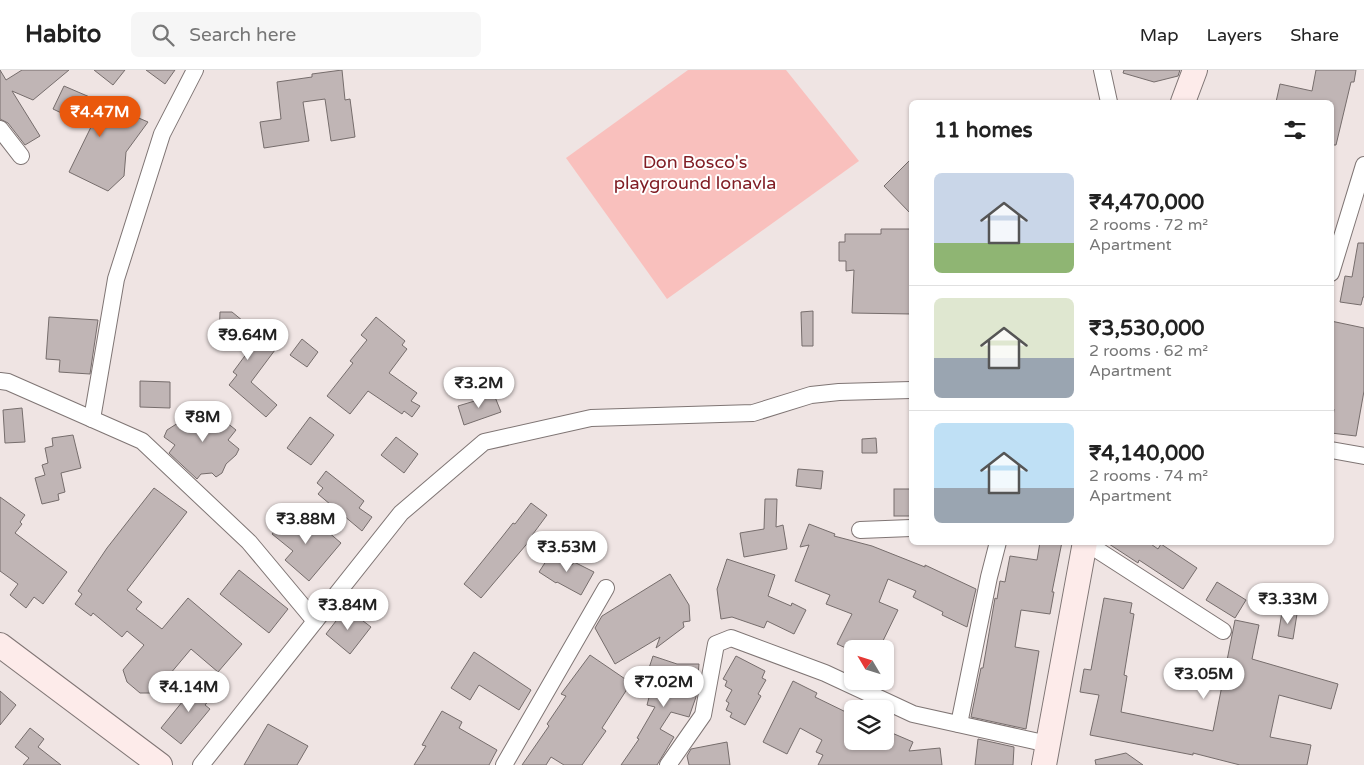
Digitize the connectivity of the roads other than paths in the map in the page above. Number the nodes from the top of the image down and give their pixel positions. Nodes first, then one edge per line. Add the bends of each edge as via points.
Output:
1 (195, 70) edge
2 (1102, 70) edge
3 (1196, 70) edge
4 (1109, 100) edge
5 (1183, 100) edge
6 (0, 130) edge
7 (21, 156) dead end
8 (1364, 165) edge
9 (1334, 263) edge
10 (0, 381) edge
11 (909, 390) edge
12 (92, 419) junction
13 (1334, 451) edge
14 (1364, 456) edge
15 (909, 528) edge
16 (860, 530) dead end
17 (997, 545) edge
18 (1084, 545) edge
19 (1090, 545) edge
20 (606, 588) dead end
21 (315, 622) junction
22 (1223, 631) dead end
23 (0, 645) edge
24 (959, 724) junction
25 (1046, 755) edge
26 (160, 765) edge
27 (201, 765) edge
28 (504, 765) edge
29 (668, 765) edge

1 - 12 street via 162,134 116,279
2 - 4 street
3 - 5 street
6 - 7 street
8 - 9 street
10 - 12 street
11 - 21 street via 812,395 753,413 591,418 484,442 401,513
12 - 21 street via 142,441 249,542
13 - 14 street
15 - 16 street
17 - 24 street
18 - 25 street
19 - 22 street
20 - 28 street
21 - 27 street
23 - 26 street
24 - 25 street
24 - 29 street via 913,714 825,673 731,638 716,644 703,715

